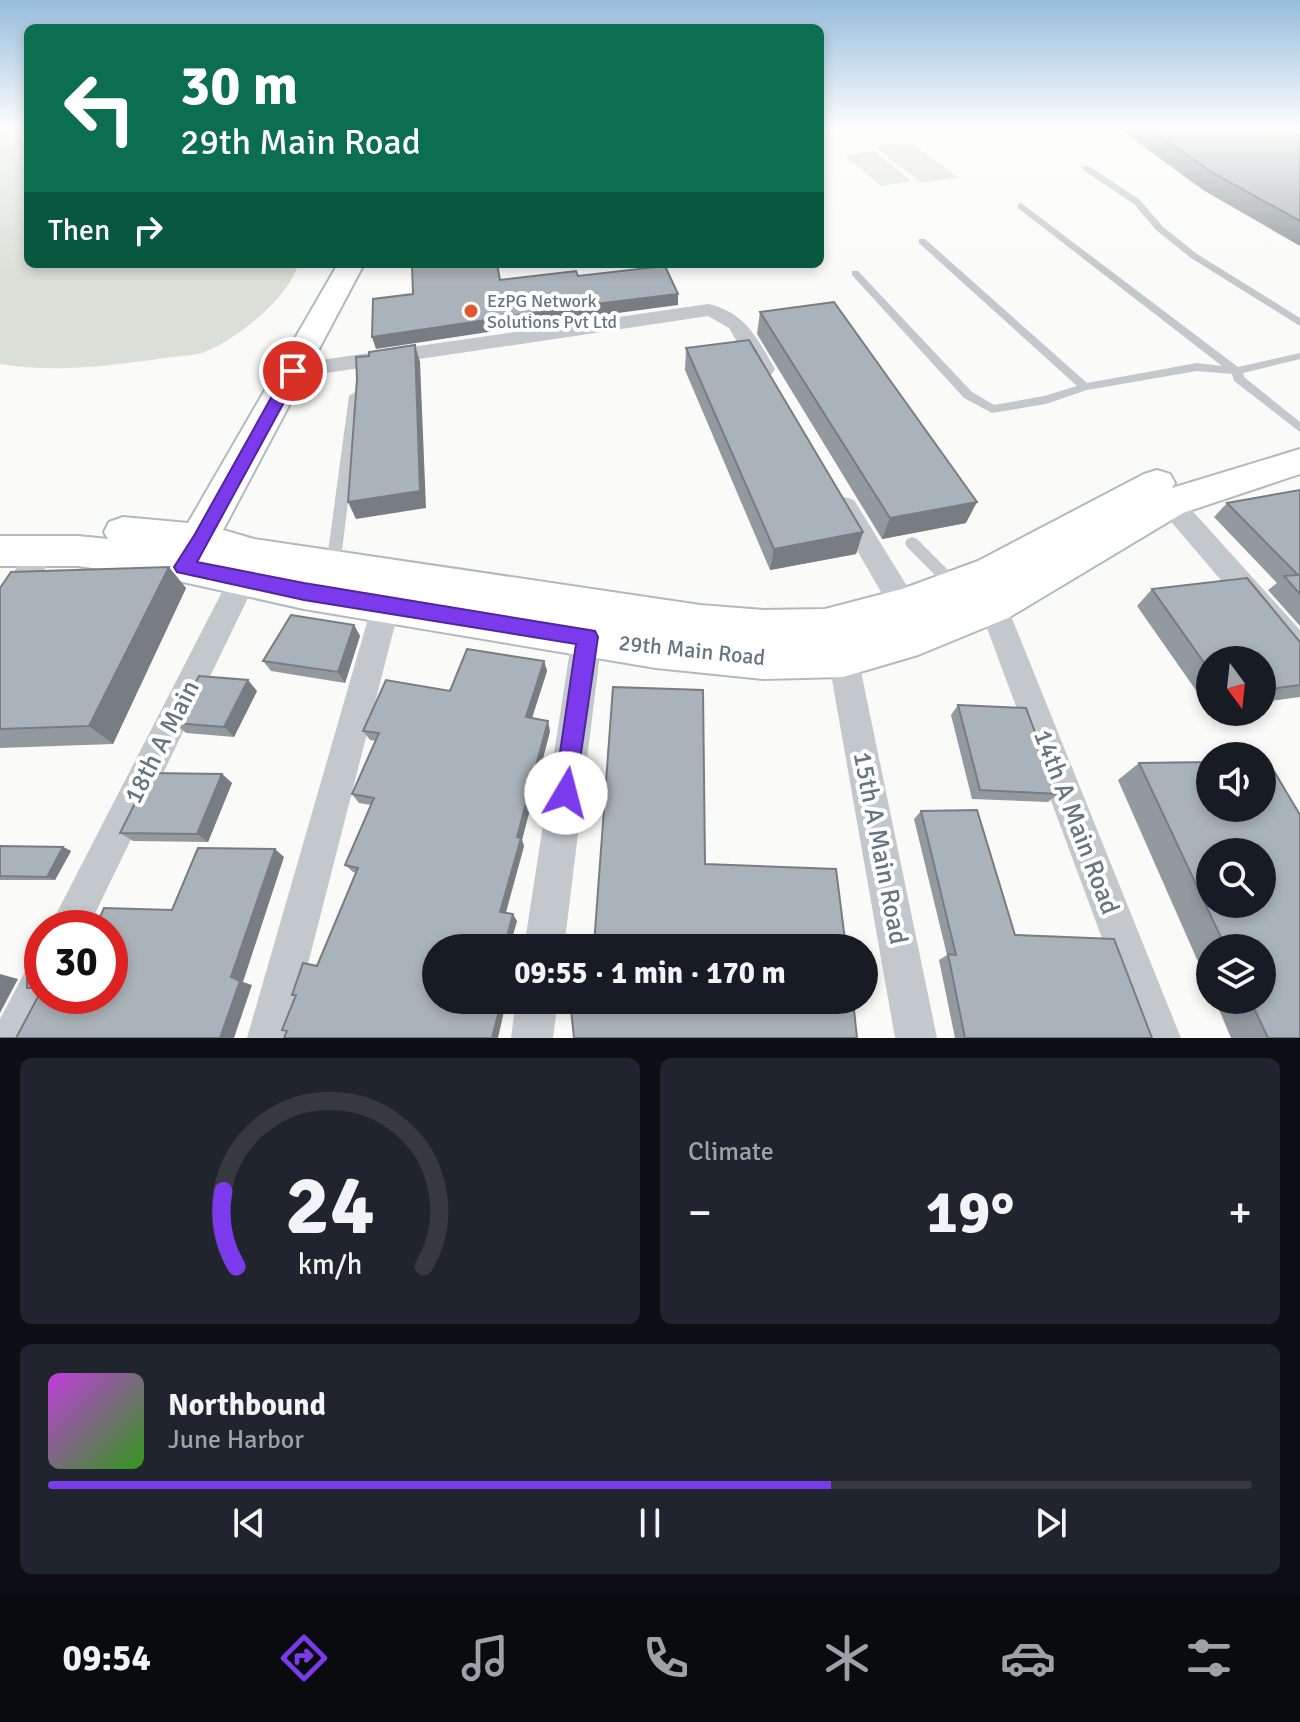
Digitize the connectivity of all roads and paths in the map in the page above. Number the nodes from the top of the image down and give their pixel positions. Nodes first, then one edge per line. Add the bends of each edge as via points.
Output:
1 (1097, 175) edge
2 (1021, 206) dead end
3 (922, 241) dead end
4 (349, 268) edge
5 (855, 273) dead end
6 (1300, 323) edge
7 (1300, 356) edge
8 (293, 371) junction
9 (1237, 371) junction
10 (772, 382) edge
11 (1085, 387) junction
12 (355, 396) edge
13 (1300, 428) edge
14 (1300, 438) edge
15 (1300, 461) edge
16 (834, 488) edge
17 (1170, 503) junction
18 (0, 532) edge
19 (912, 543) edge
20 (44, 550) junction
21 (0, 551) edge
22 (193, 553) junction
23 (333, 567) junction
24 (248, 568) junction
25 (974, 591) junction
26 (386, 605) junction
27 (0, 614) edge
28 (913, 620) junction
29 (587, 637) junction
30 (1300, 651) edge
31 (843, 657) junction
32 (77, 910) edge
33 (546, 934) edge
34 (25, 1014) edge
35 (535, 1014) edge
36 (13, 1038) edge
37 (268, 1038) edge
38 (532, 1038) edge
39 (916, 1038) edge
40 (1160, 1038) edge

1 - 6 lane via 1137,202 1194,256
2 - 9 lane
3 - 11 lane
4 - 8 main road
5 - 11 lane via 968,395 992,409
7 - 9 lane
8 - 10 street via 708,310 732,318
8 - 22 main road
9 - 11 lane via 1197,367
9 - 13 lane via 1238,378
12 - 23 lane
14 - 25 main road, 29th Main Road via 1154,484 992,573
15 - 17 main road, 29th Main Road
16 - 28 street
17 - 25 main road, 29th Main Road
17 - 30 street
18 - 22 main road, 29th Main Road via 90,529
19 - 25 lane
20 - 21 main road, 29th Main Road
20 - 22 main road, 29th Main Road
20 - 27 street
22 - 24 main road, 29th Main Road
23 - 24 main road, 29th Main Road
23 - 28 main road, 29th Main Road via 700,623 764,628
24 - 26 main road, 29th Main Road
24 - 32 street, 18th A Main
25 - 28 main road, 29th Main Road
25 - 40 street, 14th A Main Road
26 - 29 main road, 29th Main Road
26 - 37 street
28 - 31 main road, 29th Main Road
29 - 31 main road, 29th Main Road via 763,659
29 - 33 street
31 - 39 street, 15th A Main Road
34 - 36 street
35 - 38 street

